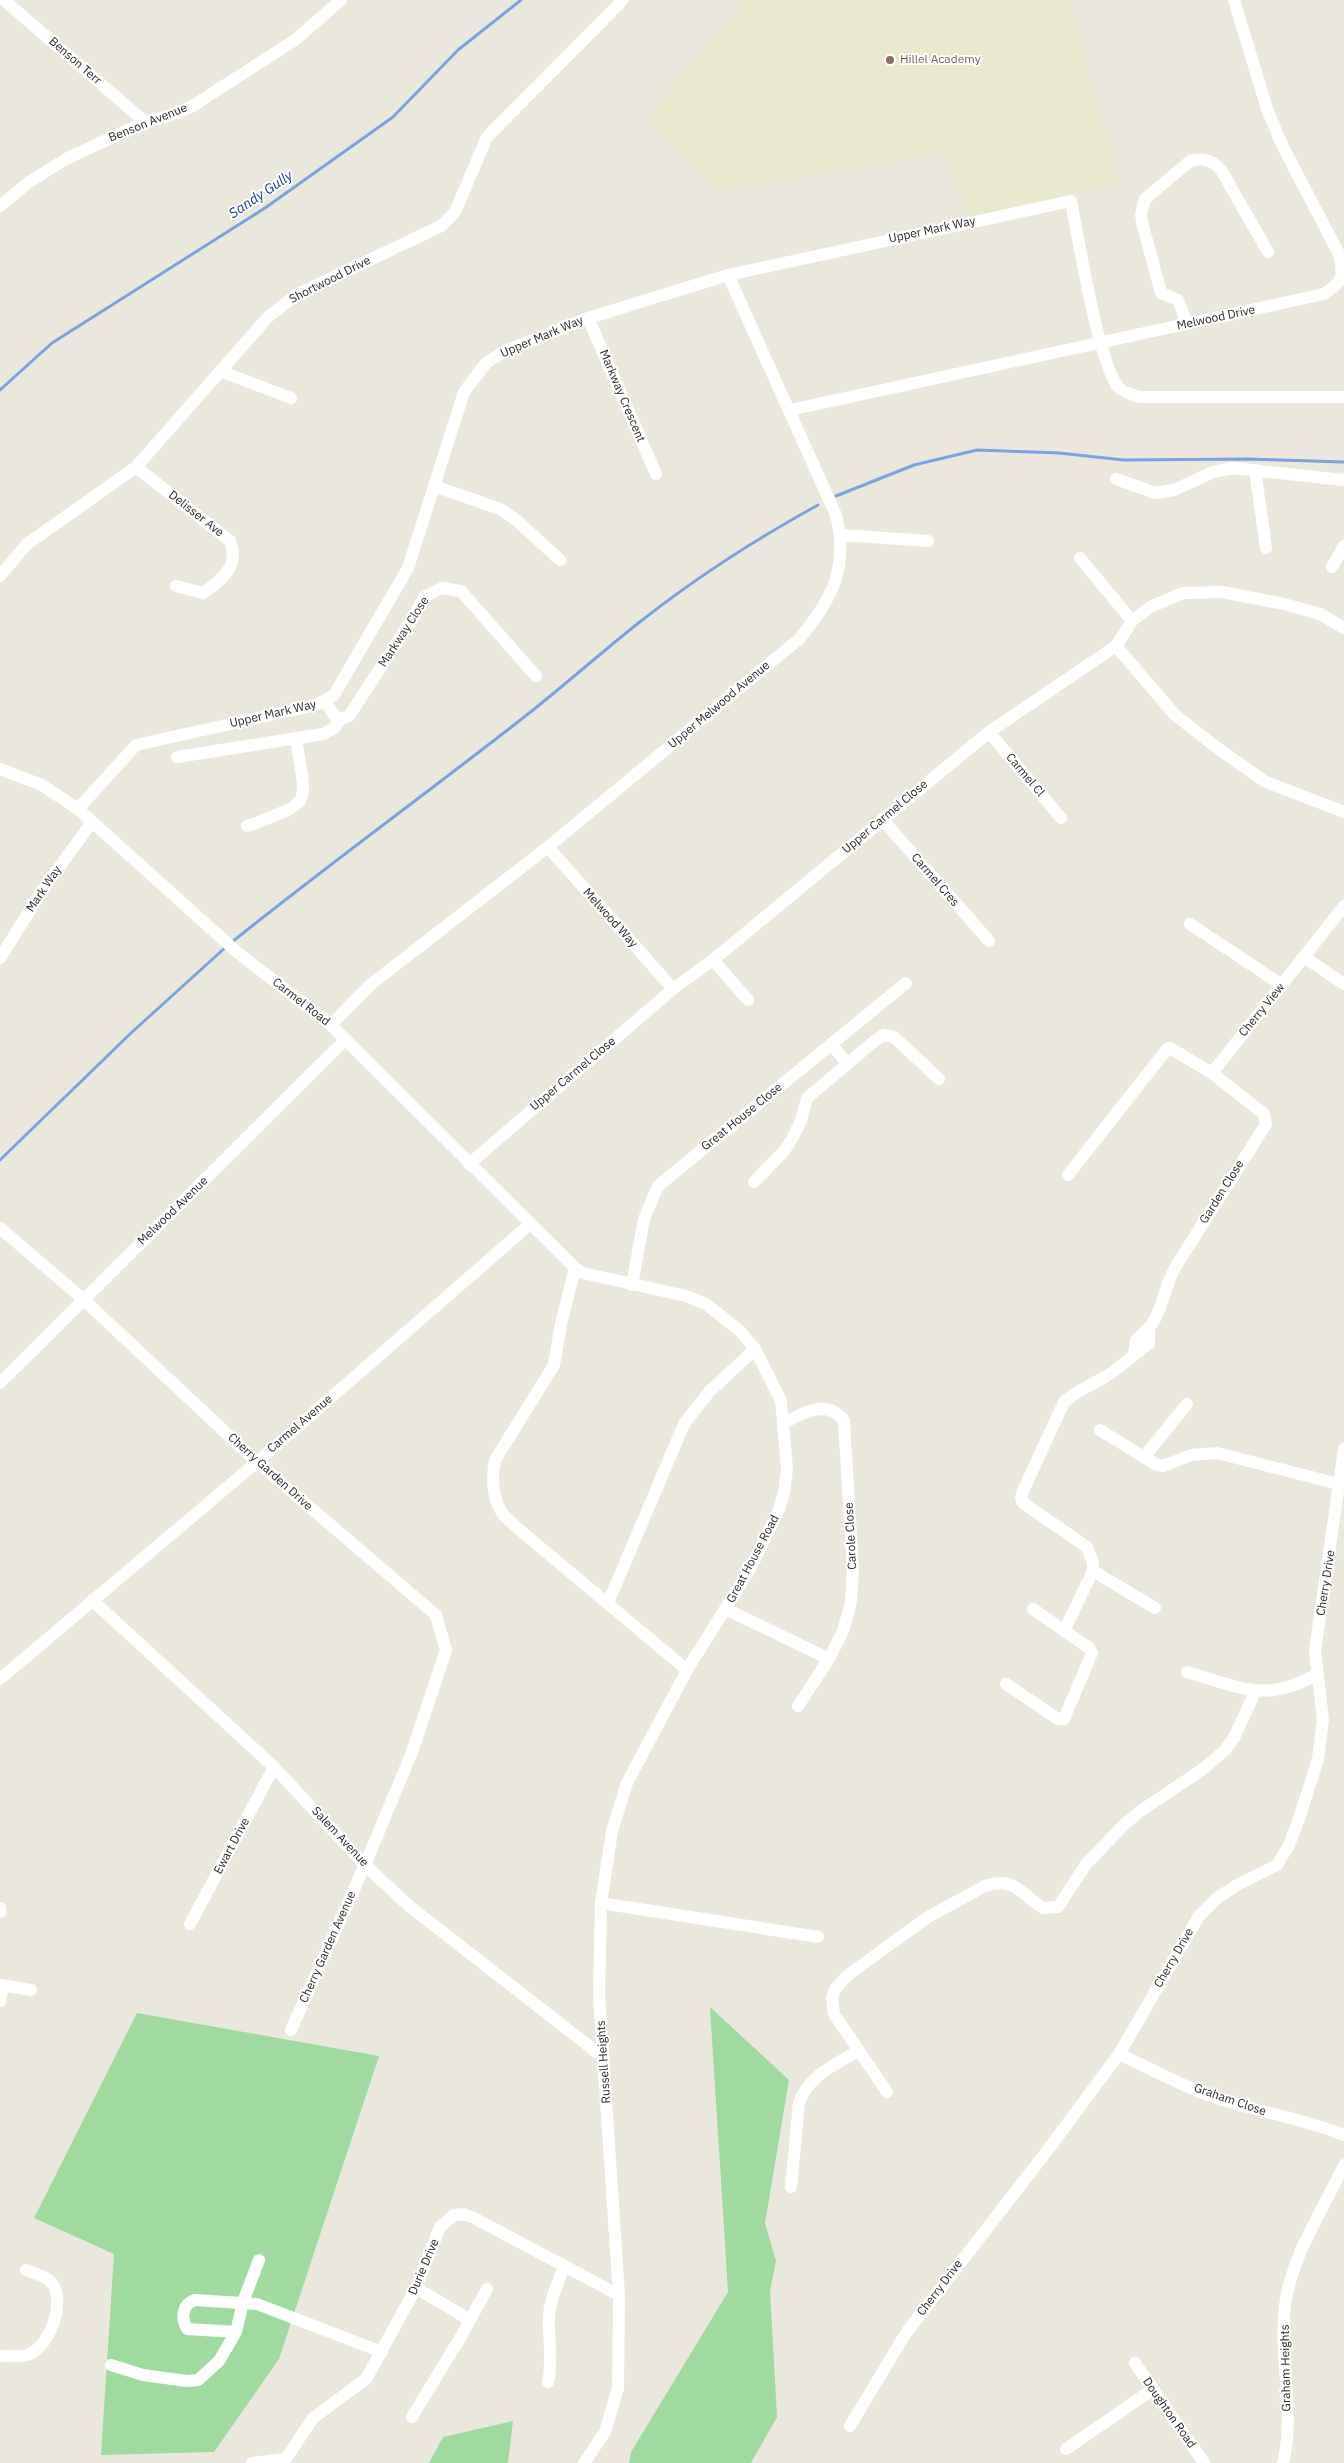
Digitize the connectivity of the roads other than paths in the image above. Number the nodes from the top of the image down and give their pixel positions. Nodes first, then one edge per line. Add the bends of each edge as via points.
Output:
1 (4, 0) edge
2 (342, 0) edge
3 (623, 0) edge
4 (1234, 0) edge
5 (145, 122) junction
6 (0, 206) edge
7 (1268, 252) dead end
8 (728, 275) junction
9 (1341, 287) edge
10 (588, 318) junction
11 (1186, 324) junction
12 (1101, 342) junction
13 (220, 371) junction
14 (1344, 397) edge
15 (291, 398) dead end
16 (790, 410) junction
17 (136, 466) junction
18 (1255, 470) junction
19 (656, 474) dead end
20 (1116, 479) dead end
21 (1344, 480) edge
22 (434, 486) junction
23 (841, 536) junction
24 (928, 541) dead end
25 (1344, 546) edge
26 (1266, 548) dead end
27 (1080, 558) dead end
28 (560, 560) dead end
29 (1332, 567) dead end
30 (0, 576) edge
31 (176, 586) dead end
32 (1132, 621) junction
33 (1344, 628) edge
34 (1116, 646) junction
35 (536, 676) dead end
36 (326, 702) junction
37 (341, 719) junction
38 (989, 732) junction
39 (296, 738) junction
40 (177, 757) dead end
41 (0, 769) edge
42 (78, 809) junction
43 (1344, 812) edge
44 (1061, 818) dead end
45 (882, 819) junction
46 (92, 822) junction
47 (247, 826) dead end
48 (548, 848) junction
49 (1344, 906) edge
50 (1190, 924) dead end
51 (989, 941) dead end
52 (1304, 957) junction
53 (0, 958) edge
54 (713, 960) junction
55 (906, 982) dead end
56 (1344, 984) edge
57 (1282, 985) junction
58 (673, 989) junction
59 (748, 1000) dead end
60 (330, 1025) junction
61 (346, 1039) junction
62 (831, 1044) junction
63 (847, 1063) junction
64 (1212, 1072) junction
65 (939, 1079) dead end
66 (468, 1164) junction
67 (1068, 1175) dead end
68 (754, 1182) dead end
69 (529, 1225) junction
70 (0, 1228) edge
71 (575, 1268) junction
72 (632, 1285) junction
73 (83, 1299) junction
74 (755, 1349) junction
75 (0, 1383) edge
76 (1187, 1404) dead end
77 (784, 1423) junction
78 (1100, 1430) dead end
79 (1344, 1449) edge
80 (1144, 1457) junction
81 (257, 1462) junction
82 (1340, 1484) junction
83 (1093, 1571) junction
84 (92, 1600) junction
85 (608, 1603) junction
86 (1033, 1608) dead end
87 (1156, 1608) dead end
88 (726, 1609) junction
89 (1064, 1631) junction
90 (829, 1659) junction
91 (687, 1670) junction
92 (1187, 1672) dead end
93 (1317, 1674) junction
94 (0, 1680) edge
95 (1006, 1684) dead end
96 (1256, 1692) junction
97 (798, 1706) dead end
98 (274, 1768) junction
99 (365, 1865) junction
100 (601, 1903) junction
101 (0, 1908) edge
102 (0, 1912) edge
103 (190, 1924) dead end
104 (818, 1937) dead end
105 (2, 1985) edge
106 (31, 1990) dead end
107 (0, 2001) edge
108 (291, 2030) dead end
109 (859, 2050) junction
110 (1119, 2054) junction
111 (603, 2057) junction
112 (887, 2092) dead end
113 (1344, 2135) edge
114 (1344, 2165) edge
115 (791, 2187) dead end
116 (259, 2260) dead end
117 (564, 2267) junction
118 (26, 2270) dead end
119 (416, 2288) junction
120 (486, 2289) dead end
121 (619, 2295) junction
122 (243, 2302) junction
123 (470, 2320) junction
124 (236, 2332) junction
125 (382, 2352) junction
126 (0, 2356) edge
127 (1135, 2363) dead end
128 (111, 2365) dead end
129 (548, 2382) dead end
130 (1152, 2390) junction
131 (412, 2417) dead end
132 (850, 2426) dead end
133 (1066, 2449) dead end
134 (283, 2461) edge
135 (252, 2463) edge
136 (584, 2463) edge
137 (1204, 2463) edge
138 (1283, 2463) edge

1 - 5 street, Benson Terr
2 - 5 street, Benson Avenue via 312,28 191,107
3 - 13 street, Shortwood Drive via 487,137 455,212 441,226 296,295 268,317
4 - 9 street, Melwood Drive via 1267,109 1339,254 1343,270
5 - 6 street, Benson Avenue via 66,159 29,182
7 - 11 street via 1221,170 1210,161 1190,161 1145,199 1142,222 1160,293 1178,300
8 - 10 street, Upper Mark Way
8 - 12 street, Upper Mark Way via 1071,201
8 - 16 street, Upper Melwood Avenue
9 - 11 street, Melwood Drive via 1324,294
10 - 19 street, Markway Crescent
10 - 22 street, Upper Mark Way via 505,351 474,377 464,392
11 - 12 street, Melwood Drive
12 - 14 street via 1117,384 1129,395
12 - 16 street, Melwood Drive
13 - 15 street
13 - 17 street, Shortwood Drive
16 - 23 street, Upper Melwood Avenue via 836,515
17 - 30 street, Shortwood Drive via 27,544
17 - 31 street, Delisser Ave via 230,541 233,548 230,569 223,580 203,593
18 - 20 street via 1223,469 1165,493 1155,493
18 - 21 street
18 - 26 street
22 - 28 street via 500,510 515,519
22 - 36 street, Upper Mark Way via 408,568 340,687
23 - 24 street
23 - 48 street, Upper Melwood Avenue via 840,565 832,593 818,618 799,639
25 - 29 street
27 - 32 street
32 - 33 street, Upper Carmel Close via 1150,607 1183,593 1222,592 1294,606 1320,614
32 - 34 street, Upper Carmel Close
34 - 38 street, Upper Carmel Close
34 - 43 street via 1175,715 1220,750 1266,782
35 - 37 street, Markway Close via 460,591 442,588 424,597 414,618 348,716
36 - 37 street via 334,715
36 - 42 street, Upper Mark Way via 136,745
37 - 39 street, Markway Close via 330,732
38 - 44 street, Carmel Cl
38 - 45 street, Upper Carmel Close
39 - 40 street, Markway Close
39 - 47 street via 304,787 302,800 293,809
41 - 42 street, Carmel Road via 42,785
42 - 46 street, Carmel Road
45 - 51 street, Carmel Cres
45 - 54 street, Upper Carmel Close
46 - 53 street, Mark Way via 44,888
46 - 60 street, Carmel Road via 237,952
48 - 58 street, Melwood Way
48 - 60 street, Upper Melwood Avenue via 370,985
49 - 52 street, Cherry View
50 - 57 street
52 - 56 street
52 - 57 street, Cherry View
54 - 58 street, Upper Carmel Close
54 - 59 street
55 - 62 street, Great House Close
57 - 64 street, Cherry View
58 - 66 street, Upper Carmel Close
60 - 61 street, Carmel Road
61 - 66 street, Carmel Road
61 - 73 street, Melwood Avenue
62 - 63 street
62 - 72 street, Great House Close via 658,1186 644,1219
63 - 65 street via 877,1039 891,1036
63 - 68 street via 807,1098 792,1139
64 - 67 street via 1167,1049
64 - 83 street, Garden Close via 1264,1114 1266,1124 1176,1266 1159,1316 1136,1340 1134,1353 1105,1377 1074,1392 1064,1402 1021,1498 1026,1506 1087,1547
66 - 69 street, Carmel Road
69 - 71 street, Carmel Road
69 - 81 street, Carmel Avenue
70 - 73 street, Cherry Garden Drive
71 - 72 street, Great House Road
71 - 85 street via 554,1365 494,1460 492,1476 500,1511
72 - 74 street, Great House Road via 686,1296 706,1304 740,1330
73 - 75 street, Melwood Avenue
73 - 81 street, Cherry Garden Drive
74 - 77 street, Great House Road via 782,1401
74 - 85 street via 709,1392 684,1424
76 - 80 street
77 - 88 street, Great House Road via 787,1469 784,1493 750,1570
77 - 90 street, Carole Close via 802,1412 828,1409 838,1413 844,1421 854,1570 851,1602 843,1631
78 - 80 street
79 - 82 street, Cherry Drive
80 - 82 street via 1163,1466 1191,1455 1217,1453
81 - 84 street, Carmel Avenue
81 - 99 street, Cherry Garden Drive via 436,1615 446,1650 412,1752
82 - 93 street, Cherry Drive via 1316,1644
83 - 87 street
83 - 89 street
84 - 94 street, Carmel Avenue
84 - 98 street, Salem Avenue
85 - 91 street
86 - 89 street
88 - 90 street
88 - 91 street, Great House Road
89 - 95 street via 1092,1653 1064,1719
90 - 97 street, Carole Close
91 - 100 street, Russell Heights via 627,1783 612,1831
92 - 96 street
93 - 96 street via 1290,1688
93 - 110 street, Cherry Drive via 1323,1720 1318,1758 1289,1845 1277,1865 1216,1898 1199,1916
96 - 109 street via 1234,1738 1224,1751 1125,1824 1087,1863 1058,1907 1044,1908 1012,1885 996,1883 986,1886 928,1917 840,1981 832,2007
98 - 99 street, Salem Avenue
98 - 103 street, Ewart Drive
99 - 108 street, Cherry Garden Avenue
99 - 111 street, Salem Avenue via 409,1906
100 - 104 street
100 - 111 street, Russell Heights via 599,1995
101 - 102 street
105 - 106 street
105 - 107 street
109 - 112 street
109 - 115 street via 819,2075 803,2091
110 - 113 street, Graham Close via 1205,2094 1313,2123
110 - 132 street, Cherry Drive via 906,2333
111 - 121 street, Russell Heights
114 - 138 street, Graham Heights via 1308,2239 1286,2299
116 - 122 street
117 - 119 street, Durie Drive via 474,2218 454,2215 440,2227
117 - 121 street, Durie Drive
117 - 129 street via 549,2314 551,2368
118 - 126 street via 50,2281 57,2293 58,2310 45,2343 28,2354
119 - 123 street
119 - 125 street, Durie Drive
120 - 123 street
121 - 136 street, Russell Heights via 615,2404 605,2432
122 - 124 street
122 - 124 street via 195,2300 184,2308 187,2329
122 - 125 street via 271,2308
123 - 131 street
124 - 128 street via 219,2361 198,2380 143,2375
125 - 134 street, Durie Drive via 366,2379 313,2418
127 - 130 street, Doughton Road
130 - 133 street
130 - 137 street, Doughton Road
134 - 135 street

